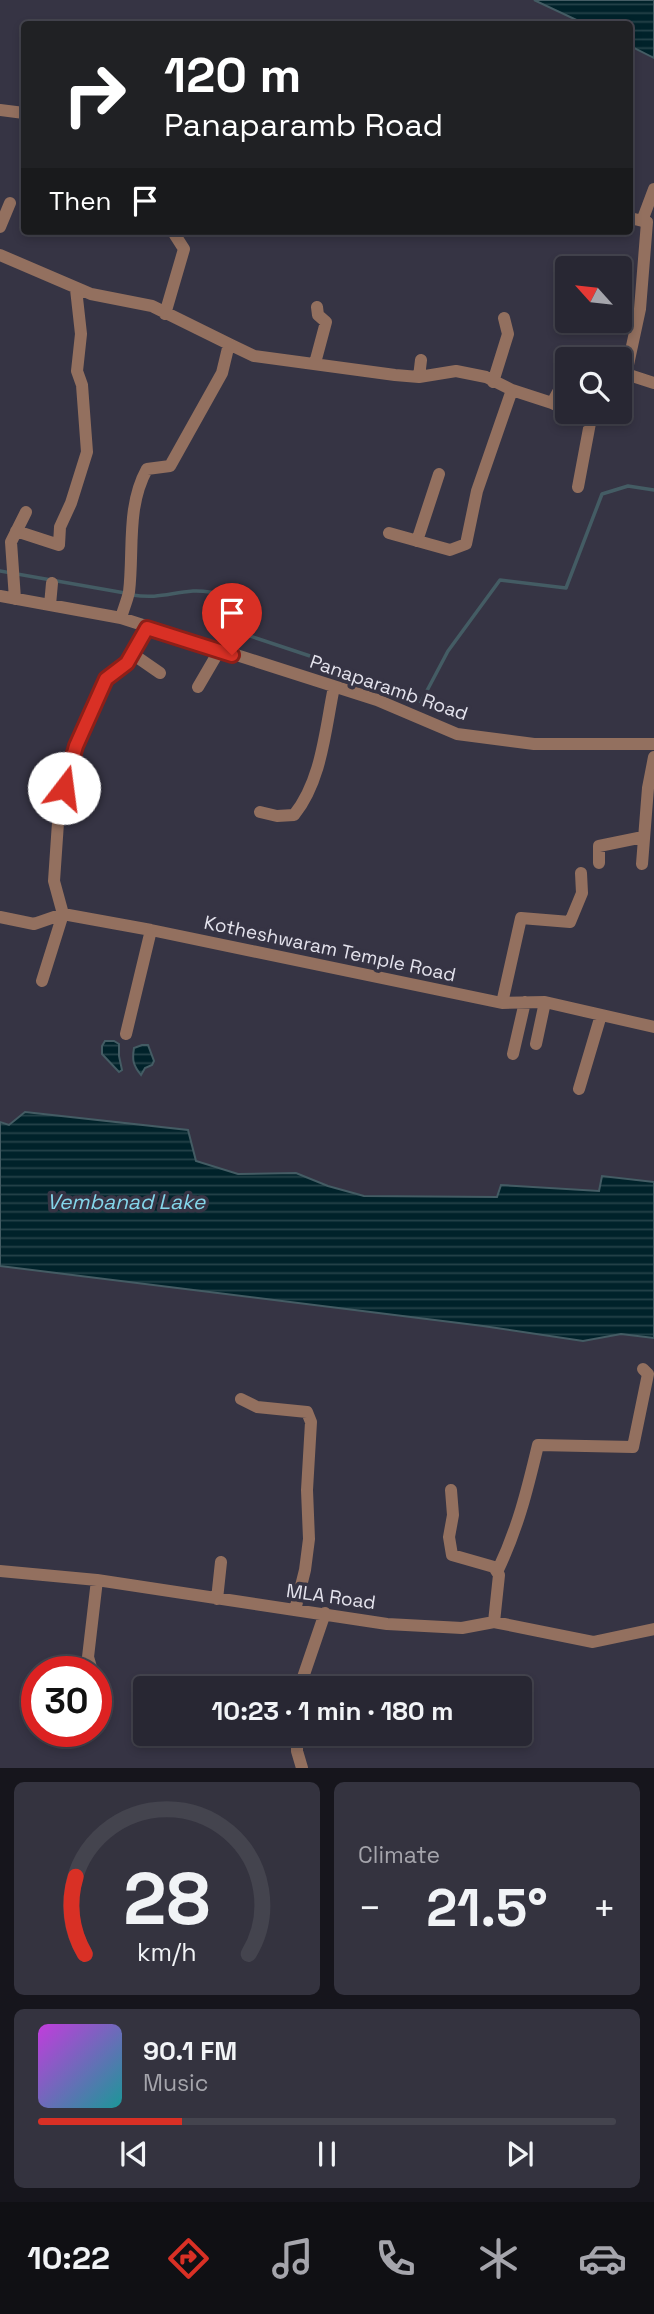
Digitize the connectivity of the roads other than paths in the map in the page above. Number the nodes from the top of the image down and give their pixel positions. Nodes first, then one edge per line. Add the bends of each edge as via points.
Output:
1 (0, 110) edge
2 (21, 113) edge
3 (654, 189) edge
4 (10, 203) dead end
5 (636, 219) edge
6 (0, 227) edge
7 (175, 235) edge
8 (0, 255) edge
9 (76, 289) junction
10 (317, 307) dead end
11 (164, 314) junction
12 (504, 318) dead end
13 (229, 344) junction
14 (630, 347) edge
15 (421, 360) dead end
16 (315, 363) junction
17 (632, 376) edge
18 (419, 377) junction
19 (493, 382) junction
20 (654, 383) edge
21 (512, 390) junction
22 (555, 398) edge
23 (552, 403) junction
24 (555, 404) edge
25 (590, 424) edge
26 (439, 474) dead end
27 (578, 487) dead end
28 (26, 512) dead end
29 (16, 531) junction
30 (388, 533) dead end
31 (417, 541) junction
32 (52, 583) dead end
33 (0, 596) edge
34 (15, 599) junction
35 (50, 605) junction
36 (121, 618) junction
37 (147, 628) junction
38 (219, 651) junction
39 (134, 654) junction
40 (160, 673) dead end
41 (198, 687) dead end
42 (334, 687) junction
43 (654, 744) edge
44 (654, 757) edge
45 (260, 812) dead end
46 (643, 837) junction
47 (599, 863) dead end
48 (642, 864) dead end
49 (581, 873) dead end
50 (63, 914) junction
51 (0, 917) edge
52 (151, 930) junction
53 (42, 981) dead end
54 (524, 1002) junction
55 (545, 1002) junction
56 (502, 1003) junction
57 (601, 1015) junction
58 (654, 1027) edge
59 (126, 1034) dead end
60 (536, 1044) dead end
61 (513, 1054) dead end
62 (579, 1089) dead end
63 (643, 1368) dead end
64 (241, 1399) dead end
65 (451, 1490) dead end
66 (221, 1562) dead end
67 (0, 1572) edge
68 (497, 1572) junction
69 (97, 1580) junction
70 (0, 1583) edge
71 (217, 1599) junction
72 (295, 1610) junction
73 (325, 1613) junction
74 (494, 1622) junction
75 (654, 1629) edge
76 (88, 1656) edge
77 (303, 1676) edge
78 (297, 1746) edge
79 (302, 1768) edge

1 - 2 street
3 - 5 street
4 - 6 street
5 - 14 street via 647,222 640,309
7 - 11 street via 184,249
8 - 9 street
9 - 11 street via 152,306
9 - 29 street via 81,334 76,371 82,385 87,452 60,527 59,545
10 - 16 street via 326,322
11 - 13 street
12 - 19 street via 508,334
13 - 16 street via 254,356
13 - 36 street via 222,373 170,466 147,469 140,483 134,505 128,594
15 - 18 street
16 - 18 street
17 - 20 street
18 - 19 street via 456,371
19 - 21 street
21 - 23 street
21 - 31 street via 477,491 466,544 450,550
22 - 23 street
23 - 24 street
25 - 27 street
26 - 31 street
28 - 29 street
29 - 34 street via 11,542
30 - 31 street
32 - 35 street
33 - 34 street, Panaparamb Road
34 - 35 street, Panaparamb Road
35 - 36 street, Panaparamb Road
36 - 37 street, Panaparamb Road
37 - 38 street, Panaparamb Road
37 - 39 street
38 - 41 street
38 - 42 street, Panaparamb Road
39 - 40 street
39 - 50 street via 106,679 76,746 59,808 54,881
42 - 43 street, Panaparamb Road via 457,734 534,744
42 - 45 street via 314,782 304,802 294,815
44 - 46 street
46 - 47 street via 599,846
46 - 48 street
49 - 56 street via 582,893 570,922 521,918
50 - 51 street, Kotheshwaram Temple Road via 34,924
50 - 52 street, Kotheshwaram Temple Road
50 - 53 street
52 - 56 street, Kotheshwaram Temple Road
52 - 59 street
54 - 55 street, Kotheshwaram Temple Road
54 - 56 street, Kotheshwaram Temple Road
54 - 61 street
55 - 57 street, Kotheshwaram Temple Road
55 - 60 street
57 - 58 street, Kotheshwaram Temple Road
57 - 62 street
63 - 68 street via 648,1374 633,1447 538,1445 522,1513
64 - 72 street via 257,1407 306,1412 311,1422 309,1539
65 - 68 street via 452,1555 494,1567
66 - 71 street
67 - 69 street, MLA Road
67 - 70 street
68 - 74 street
69 - 71 street, MLA Road
69 - 76 street
71 - 72 street, MLA Road
72 - 73 street, MLA Road
73 - 74 street, MLA Road via 387,1624 462,1628
73 - 77 street
74 - 75 street, MLA Road via 593,1642
78 - 79 street

